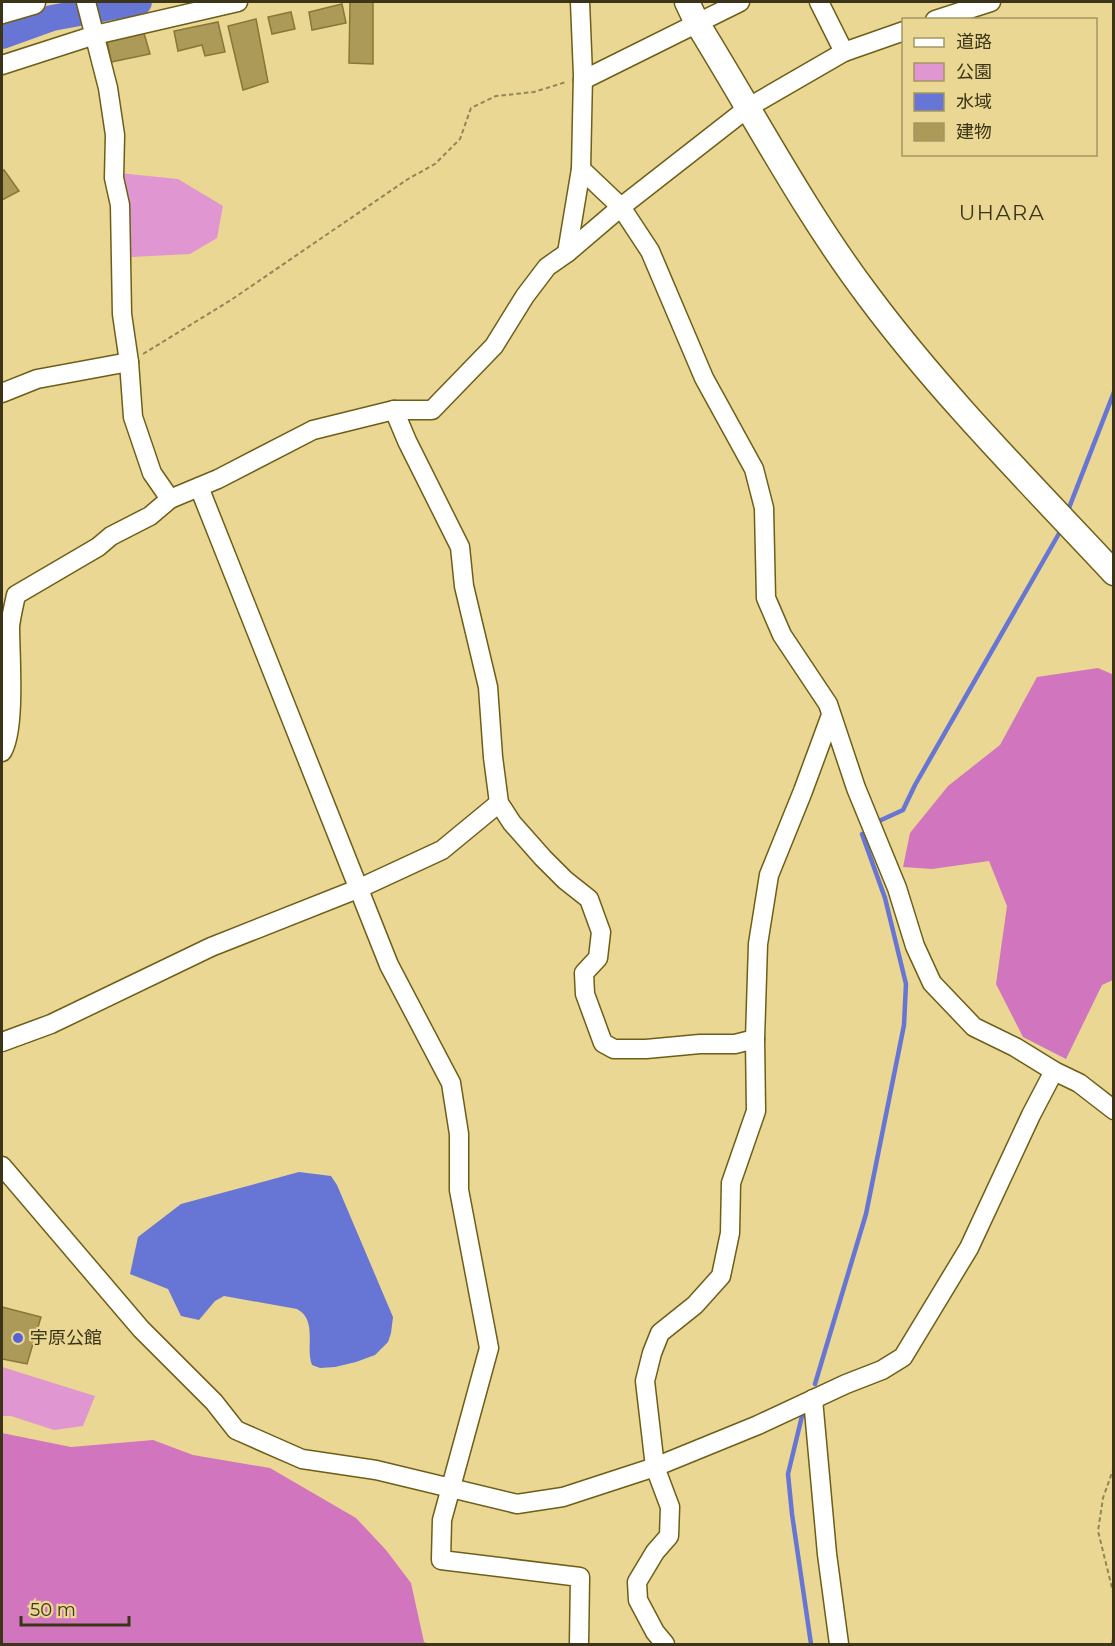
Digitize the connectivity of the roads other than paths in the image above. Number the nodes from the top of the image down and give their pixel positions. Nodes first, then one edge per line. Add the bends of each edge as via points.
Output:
1 (33, 2) edge
2 (86, 2) edge
3 (238, 2) edge
4 (579, 2) edge
5 (687, 2) edge
6 (740, 2) edge
7 (819, 2) edge
8 (991, 2) edge
9 (2, 11) edge
10 (941, 18) edge
11 (697, 23) junction
12 (902, 31) edge
13 (95, 35) junction
14 (844, 52) junction
15 (2, 65) edge
16 (583, 77) junction
17 (749, 107) junction
18 (581, 169) junction
19 (621, 207) junction
20 (567, 254) junction
21 (129, 362) junction
22 (2, 393) edge
23 (394, 410) junction
24 (199, 487) junction
25 (170, 499) junction
26 (1113, 573) edge
27 (831, 715) junction
28 (2, 752) edge
29 (499, 803) junction
30 (360, 888) junction
31 (755, 1039) junction
32 (2, 1042) edge
33 (1054, 1071) junction
34 (1113, 1110) edge
35 (2, 1166) edge
36 (813, 1399) junction
37 (655, 1467) junction
38 (451, 1488) junction
39 (579, 1644) edge
40 (665, 1644) edge
41 (839, 1644) edge

1 - 9 street
2 - 13 street
3 - 13 street
4 - 16 street
5 - 11 street
6 - 11 street
7 - 14 street
8 - 10 street
11 - 16 street
11 - 17 street
12 - 14 street
13 - 15 street
13 - 21 street via 115,135 122,314
14 - 17 street
16 - 18 street
17 - 19 street
17 - 26 street via 807,207 868,297 948,394
18 - 19 street
18 - 20 street
19 - 20 street
19 - 27 street via 650,251 704,378 754,469 764,508 766,598 782,635 828,704
20 - 23 street via 547,267 494,346 432,410
21 - 22 street via 37,379
21 - 25 street via 133,417 152,473
23 - 24 street via 313,430
23 - 29 street via 460,547 464,586 488,687
24 - 25 street
24 - 30 street
25 - 28 street via 150,516 16,595 10,624 10,702
27 - 31 street via 769,875 758,944
27 - 33 street via 915,946 933,984 974,1027
29 - 30 street via 442,850
29 - 31 street via 543,858 589,899 601,932 598,958 584,972 585,994 603,1043 614,1049 646,1049 735,1044
30 - 32 street via 211,947 51,1024
30 - 38 street via 389,965 450,1083 457,1124 459,1190 489,1348
31 - 37 street via 756,1111 731,1182 730,1233 721,1276 695,1305 660,1333 645,1381
33 - 34 street via 1079,1083
33 - 36 street via 969,1248 903,1357
35 - 38 street via 141,1329 214,1402 236,1430 302,1459 376,1470
36 - 37 street
36 - 41 street
37 - 38 street via 563,1497 517,1504
37 - 40 street via 670,1507 669,1536 637,1582 638,1600
38 - 39 street via 442,1520 441,1560 580,1577

